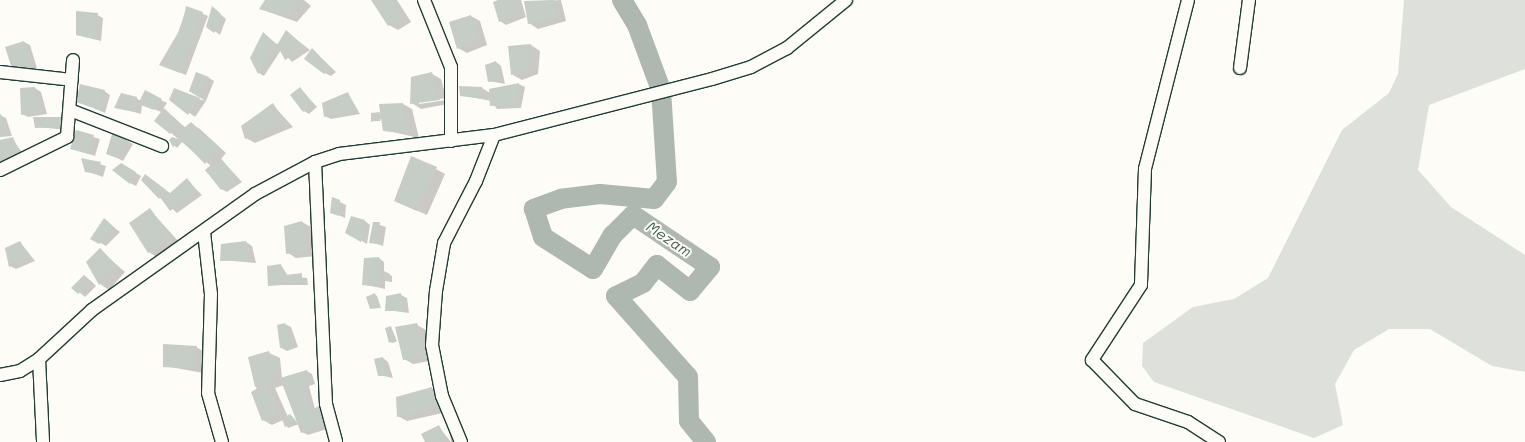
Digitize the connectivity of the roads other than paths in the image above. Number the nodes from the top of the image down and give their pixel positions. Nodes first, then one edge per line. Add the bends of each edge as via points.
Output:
1 (424, 0) edge
2 (846, 0) edge
3 (1188, 0) edge
4 (1249, 0) edge
5 (73, 60) dead end
6 (1240, 68) dead end
7 (0, 72) edge
8 (72, 80) junction
9 (70, 110) junction
10 (494, 135) junction
11 (451, 141) junction
12 (162, 146) dead end
13 (315, 162) junction
14 (0, 170) edge
15 (204, 232) junction
16 (39, 359) junction
17 (0, 375) edge
18 (43, 442) edge
19 (222, 442) edge
20 (336, 442) edge
21 (461, 442) edge
22 (1218, 442) edge

1 - 11 street via 451,67
2 - 10 street via 787,48 750,67
3 - 22 street via 1144,169 1141,285 1092,360 1135,404 1188,422
4 - 6 street
5 - 8 street
7 - 8 street
8 - 9 street
9 - 12 street
9 - 14 street via 67,137 62,142
10 - 11 street
10 - 21 street via 476,181 444,243 436,291 432,345 442,396
11 - 13 street via 339,154
13 - 15 street via 255,194
13 - 20 street via 326,404
15 - 16 street via 92,310
15 - 19 street via 211,294 208,393
16 - 17 street via 20,370
16 - 18 street

